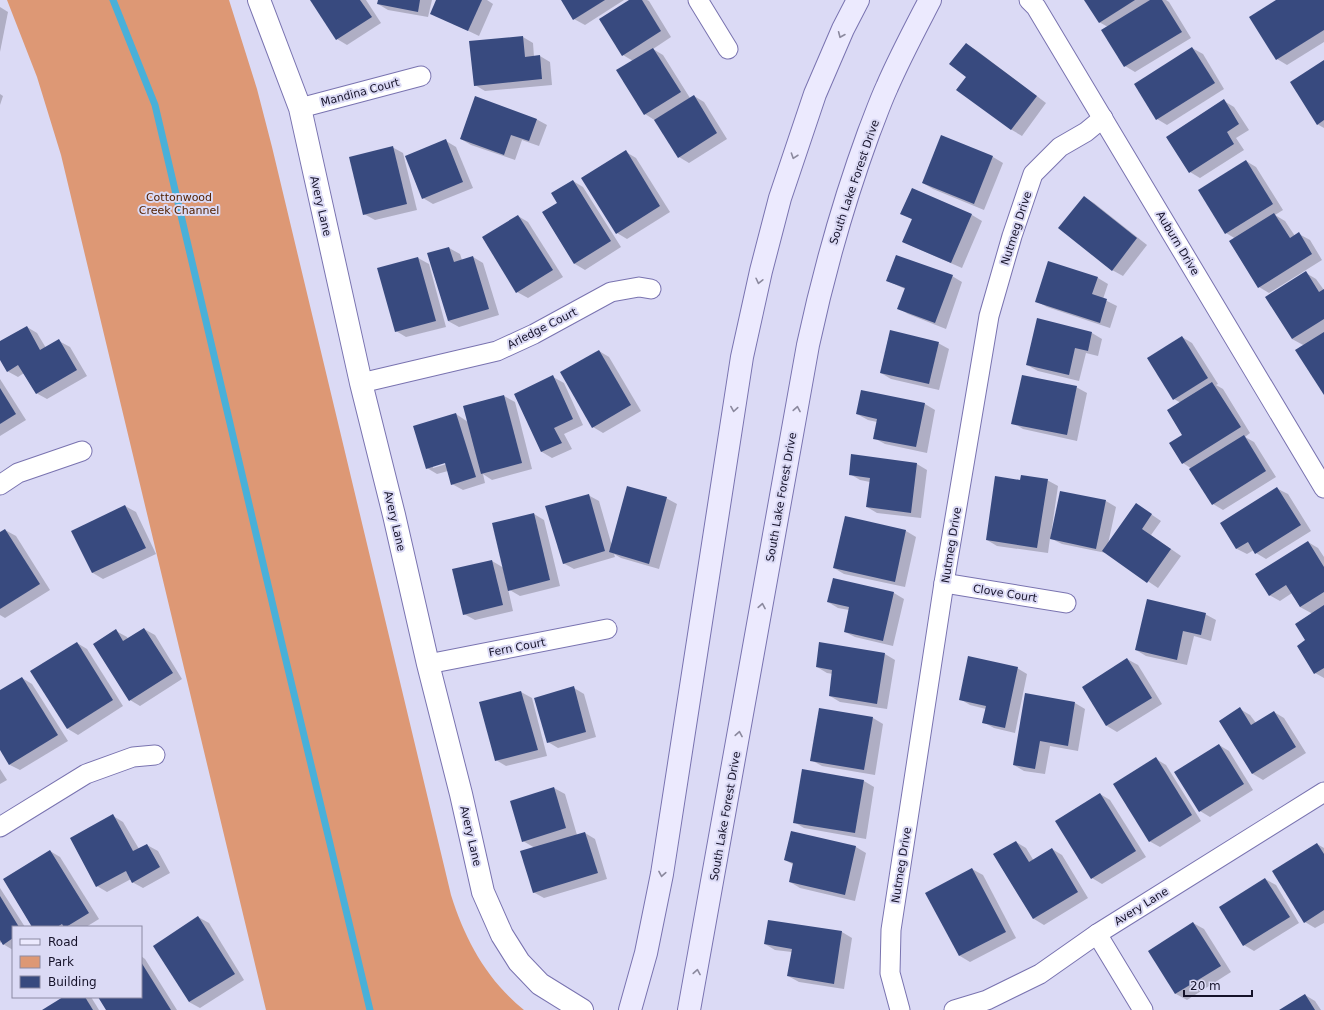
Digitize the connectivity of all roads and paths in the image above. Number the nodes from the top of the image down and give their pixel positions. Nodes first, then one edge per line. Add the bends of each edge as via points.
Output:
1 (259, 0) edge
2 (698, 0) edge
3 (858, 0) edge
4 (930, 0) edge
5 (1029, 0) edge
6 (728, 49) dead end
7 (421, 76) dead end
8 (300, 108) junction
9 (1103, 118) junction
10 (651, 289) dead end
11 (361, 383) junction
12 (82, 451) dead end
13 (0, 485) edge
14 (1324, 488) edge
15 (944, 583) junction
16 (1066, 603) dead end
17 (607, 629) dead end
18 (428, 664) junction
19 (155, 755) dead end
20 (1324, 792) edge
21 (0, 827) edge
22 (1096, 934) junction
23 (582, 1010) edge
24 (630, 1010) edge
25 (689, 1010) edge
26 (900, 1010) edge
27 (954, 1010) edge
28 (1143, 1010) edge

1 - 8 street, Avery Lane
2 - 6 street
3 -> 24 main road via 815,94 780,198 761,271 742,357 662,874 646,953
25 -> 4 main road, South Lake Forest Drive via 808,345 822,283 836,228 856,167 886,88
5 - 9 street, Auburn Drive via 1036,7
7 - 8 street, Mandina Court
8 - 11 street, Avery Lane
9 - 14 street, Auburn Drive
9 - 15 street, Nutmeg Drive via 1086,132 1060,147 1033,174 989,316
10 - 11 street, Arledge Court via 639,286 611,292 497,351
11 - 18 street, Avery Lane
12 - 13 street via 18,473
15 - 16 street, Clove Court
15 - 26 street, Nutmeg Drive via 891,930 890,973
17 - 18 street, Fern Court
18 - 23 street, Avery Lane via 483,892 502,935 518,962 540,984
19 - 21 street via 133,757 86,774
20 - 22 street, Avery Lane
22 - 27 street, Avery Lane via 1040,974 987,1000
22 - 28 street

